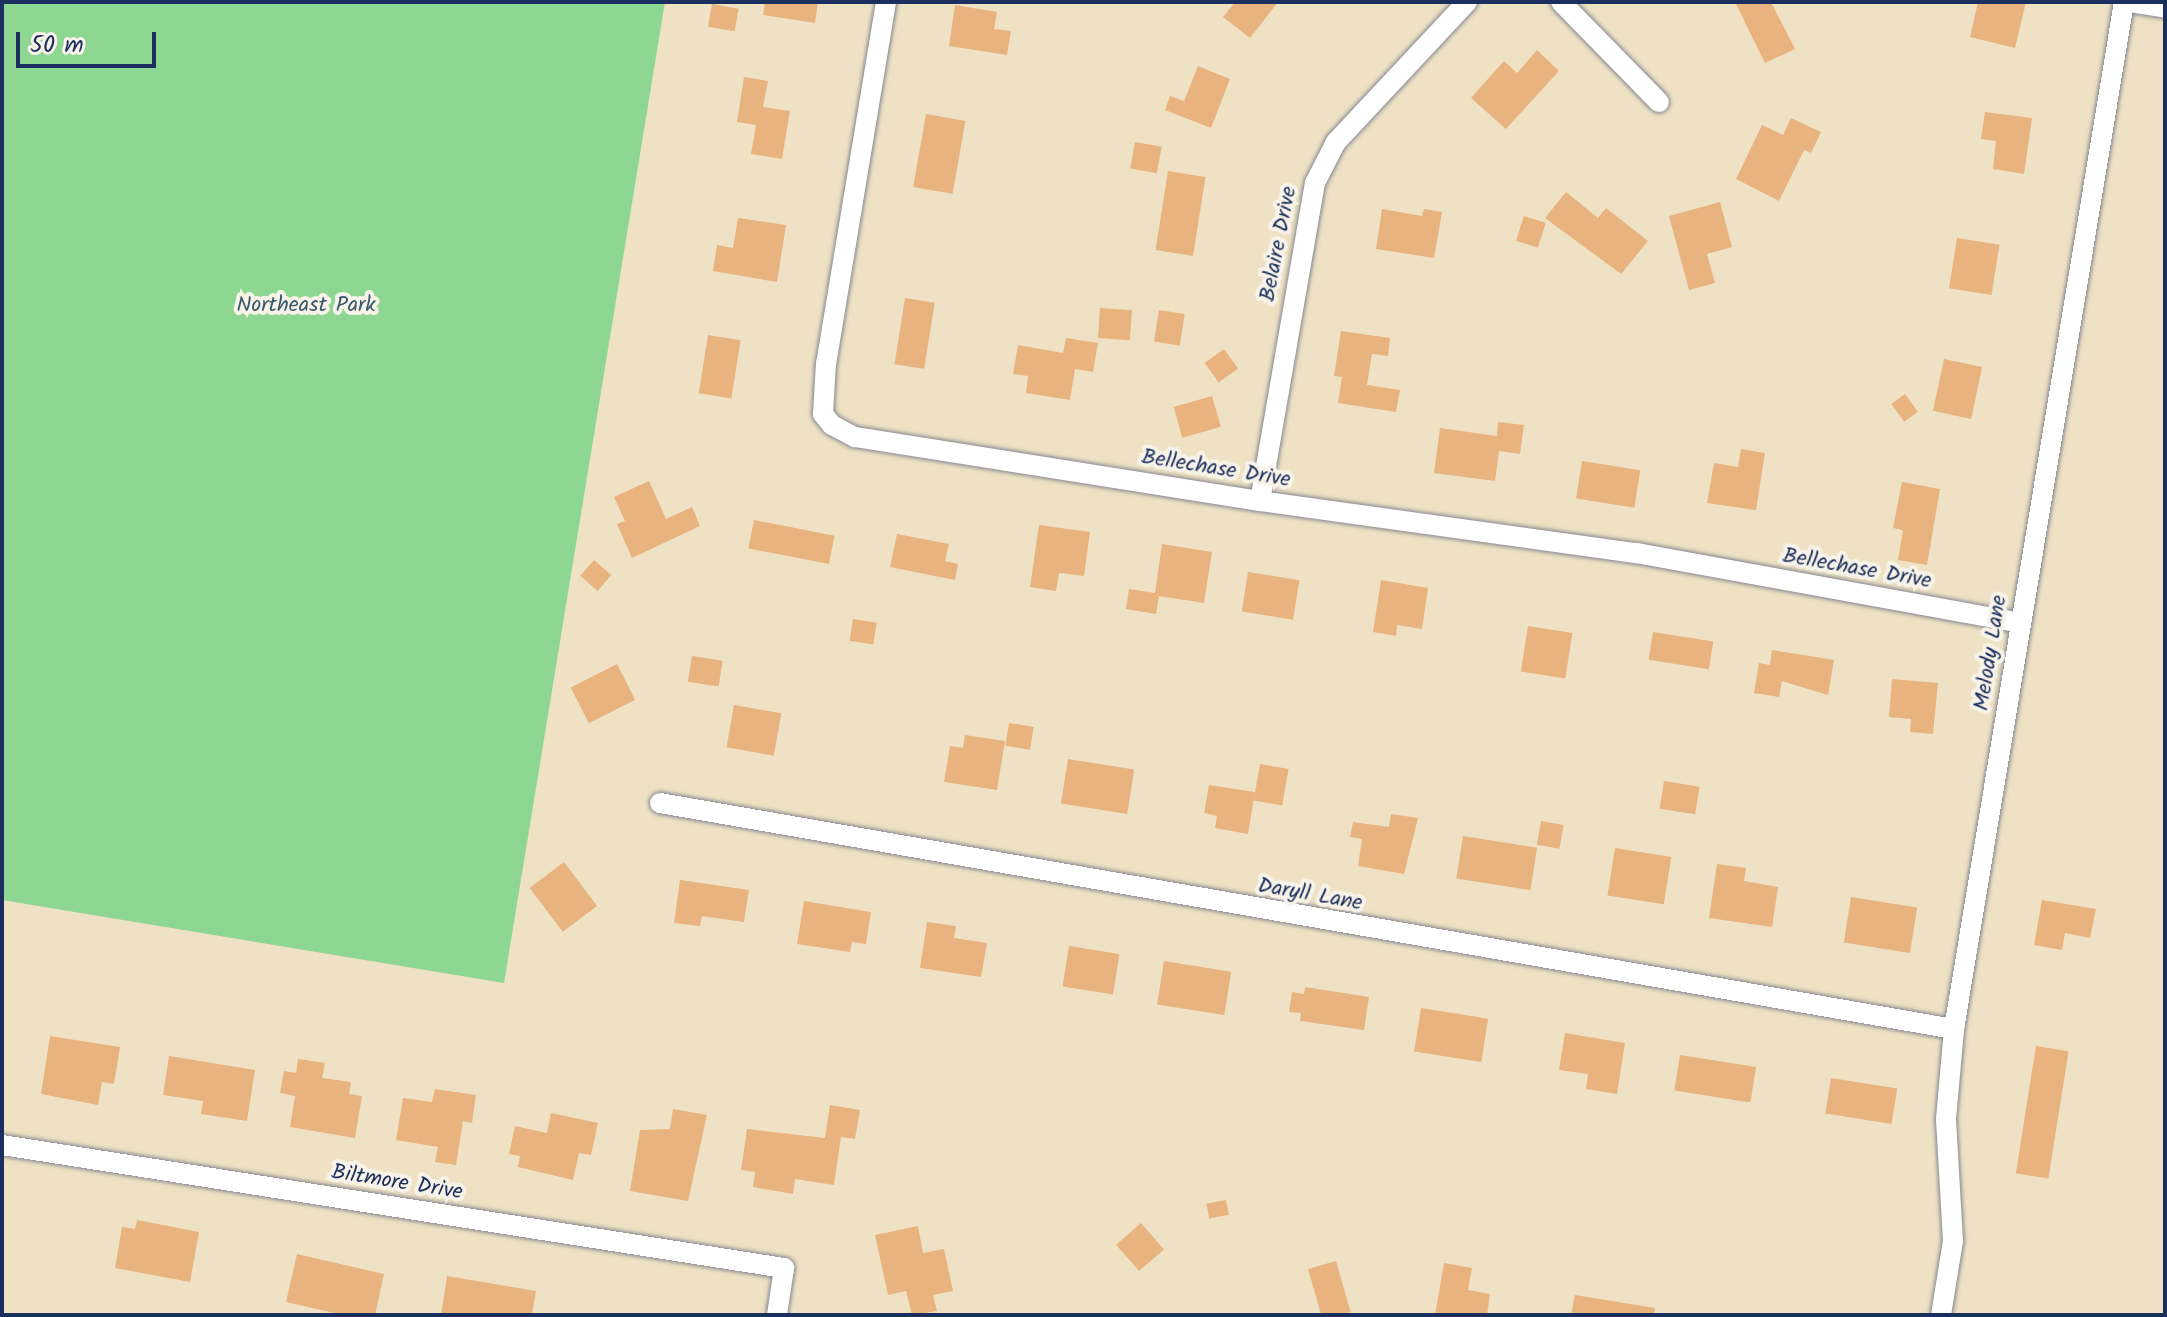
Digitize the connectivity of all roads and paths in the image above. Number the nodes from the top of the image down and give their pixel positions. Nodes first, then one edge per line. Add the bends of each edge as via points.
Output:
1 (886, 2) edge
2 (1467, 2) edge
3 (1561, 2) edge
4 (2127, 2) edge
5 (2165, 8) edge
6 (1659, 102) dead end
7 (1260, 501) junction
8 (2020, 623) junction
9 (660, 803) dead end
10 (1954, 1029) junction
11 (2, 1145) edge
12 (777, 1315) edge
13 (1941, 1315) edge

1 - 7 street, Bellechase Drive via 826,363 823,414 855,437
2 - 7 street, Belaire Drive via 1336,142 1315,183
3 - 6 street
4 - 5 street
4 - 8 street, Melody Lane
7 - 8 street, Bellechase Drive via 1636,553
8 - 10 street, Melody Lane
9 - 10 street, Daryll Lane
10 - 13 street, Melody Lane via 1946,1119 1953,1241
11 - 12 street, Biltmore Drive via 784,1268

